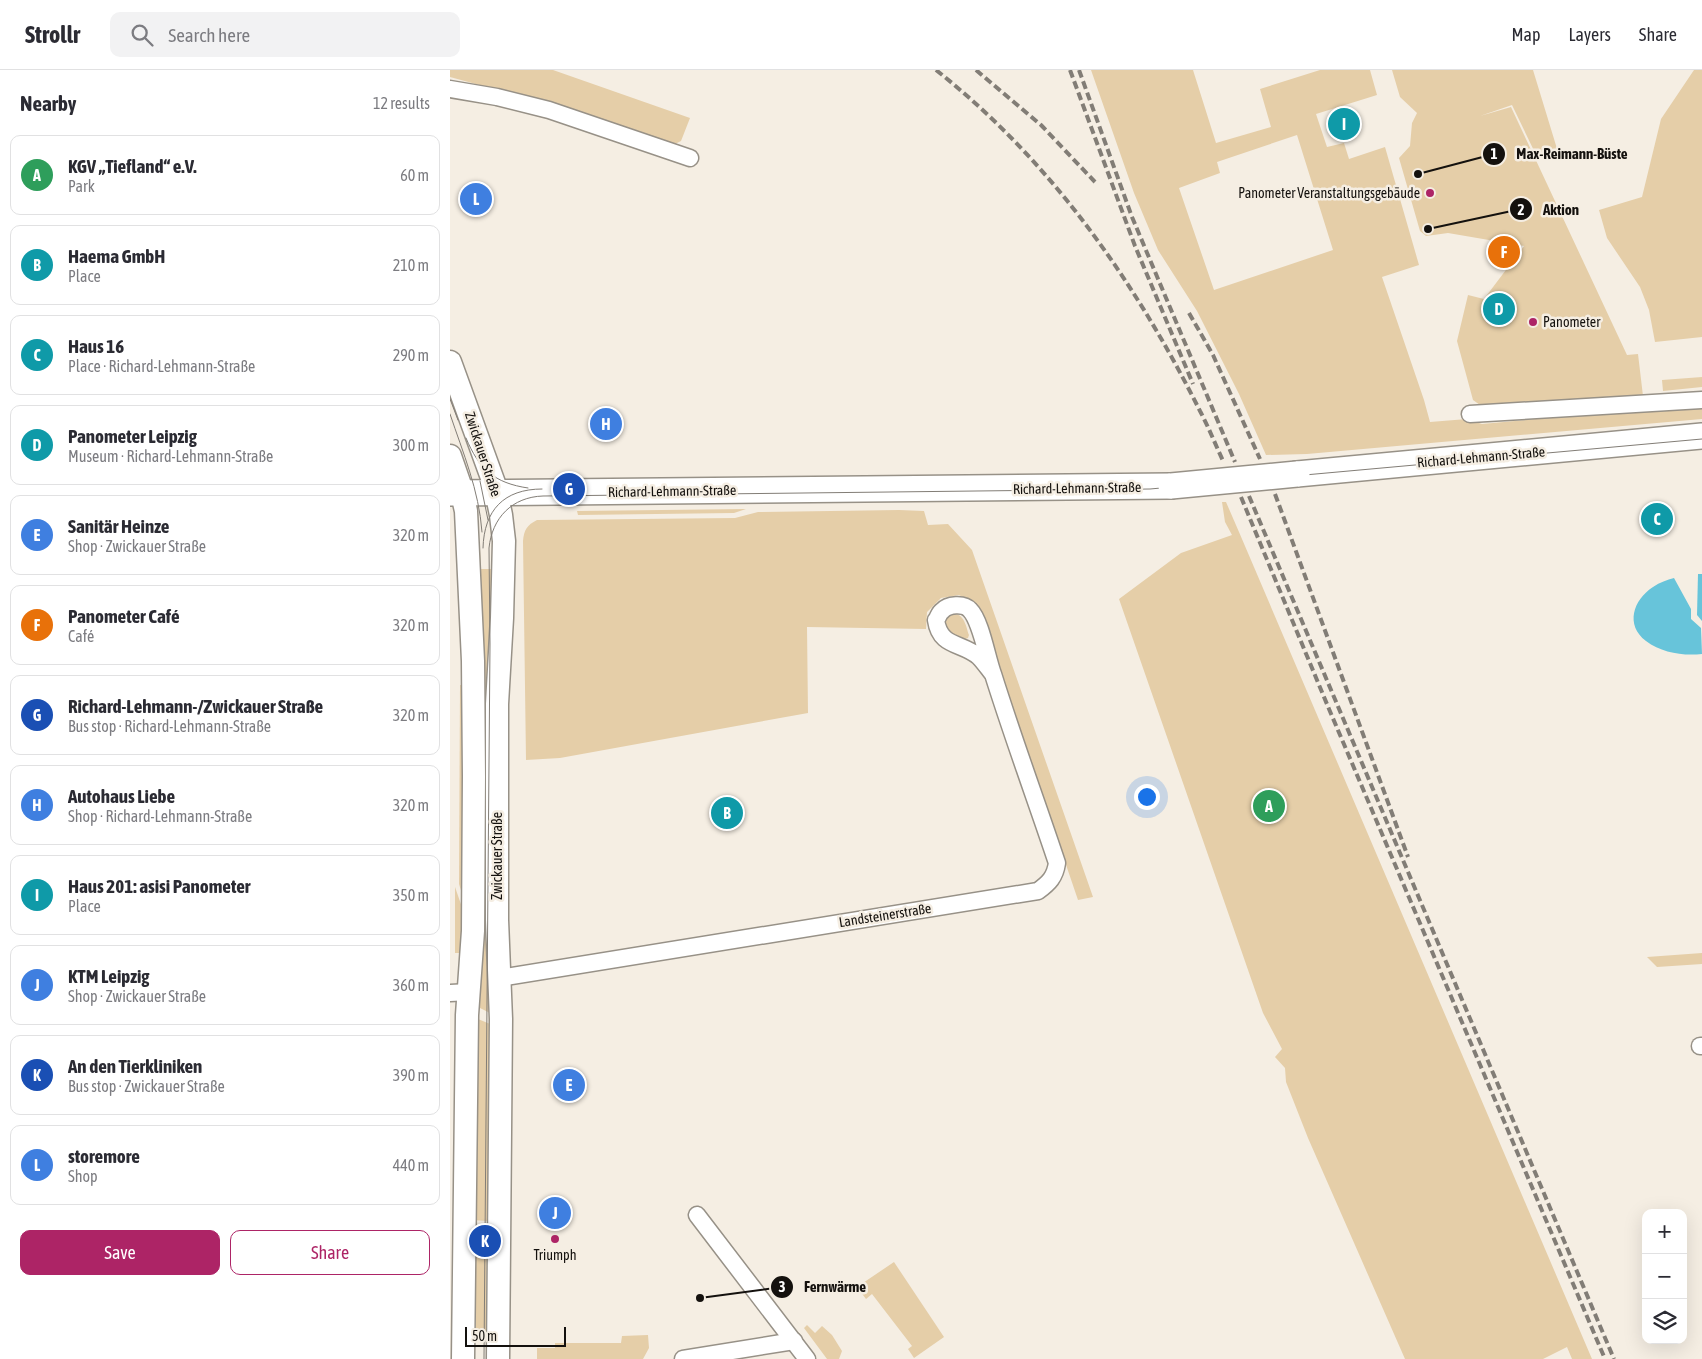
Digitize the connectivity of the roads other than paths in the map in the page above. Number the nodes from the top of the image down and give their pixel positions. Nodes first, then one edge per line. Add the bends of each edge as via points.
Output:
1 (450, 89) edge
2 (690, 158) dead end
3 (450, 362) edge
4 (1702, 400) edge
5 (1470, 414) dead end
6 (1702, 436) edge
7 (450, 456) edge
8 (497, 493) junction
9 (456, 494) edge
10 (992, 673) dead end
11 (499, 978) junction
12 (459, 993) edge
13 (697, 1216) dead end
14 (794, 1341) junction
15 (463, 1359) edge
16 (498, 1359) edge
17 (683, 1359) edge
18 (808, 1359) edge

1 - 2 street via 549,110
3 - 8 main road, Zwickauer Straße
4 - 5 street
6 - 8 main road, Richard-Lehmann-Straße, bridge via 1171,486
7 - 9 main road, Zwickauer Straße
8 - 9 main road, Richard-Lehmann-Straße
8 - 11 main road, Zwickauer Straße via 504,545 497,704
9 - 12 main road, Zwickauer Straße via 467,521 474,688 473,931
10 - 11 street, Landsteinerstraße via 1057,863 1049,883 1038,891
11 - 16 main road, Zwickauer Straße
12 - 15 main road, Zwickauer Straße via 467,1014
13 - 14 street
14 - 17 street
14 - 18 street

